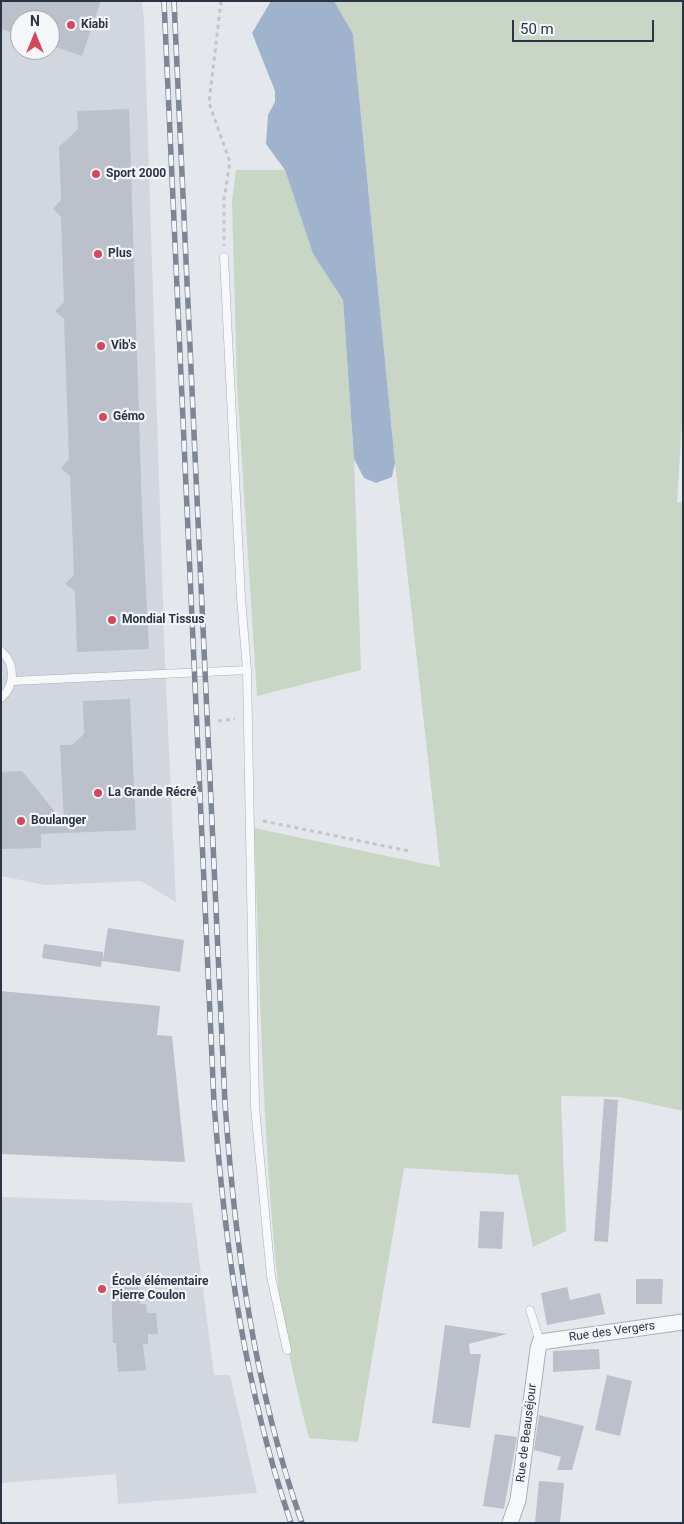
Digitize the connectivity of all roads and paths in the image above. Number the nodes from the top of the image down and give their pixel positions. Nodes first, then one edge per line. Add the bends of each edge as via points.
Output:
1 (220, 1) edge
2 (224, 257) joint
3 (1, 651) edge
4 (247, 670) junction
5 (12, 682) junction
6 (1, 698) edge
7 (250, 818) junction
8 (409, 851) dead end
9 (530, 1310) dead end
10 (683, 1322) edge
11 (540, 1342) junction
12 (287, 1350) dead end
13 (510, 1523) edge

1 - 2 path via 209,103 230,162 224,199
2 - 4 lane
3 - 5 lane via 11,666
4 - 5 lane
4 - 7 lane
5 - 6 lane
7 - 8 path
7 - 12 lane via 256,1107 271,1276
9 - 11 lane
10 - 11 street, Rue des Vergers
11 - 13 street, Rue de Beauséjour via 518,1500

